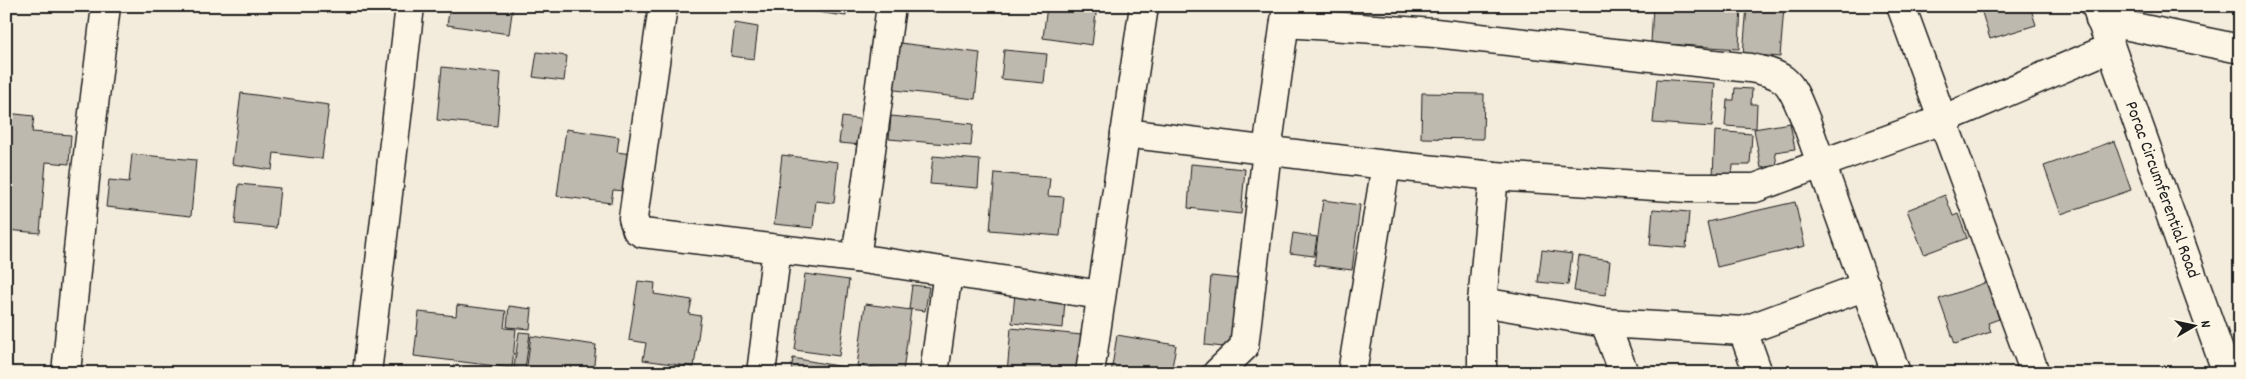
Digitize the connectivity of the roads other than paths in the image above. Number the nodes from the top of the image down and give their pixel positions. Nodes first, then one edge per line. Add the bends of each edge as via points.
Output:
1 (106, 6) edge
2 (410, 6) edge
3 (663, 6) edge
4 (891, 6) edge
5 (1144, 6) edge
6 (1901, 6) edge
7 (2098, 13) edge
8 (1286, 15) edge
9 (2110, 48) junction
10 (2240, 49) edge
11 (1944, 119) junction
12 (1126, 133) junction
13 (1267, 151) junction
14 (1822, 164) junction
15 (1386, 165) junction
16 (1494, 176) junction
17 (777, 248) junction
18 (856, 258) junction
19 (948, 272) junction
20 (1866, 286) junction
21 (1101, 295) junction
22 (1482, 302) junction
23 (1605, 322) junction
24 (1743, 332) junction
25 (66, 373) edge
26 (367, 373) edge
27 (761, 373) edge
28 (934, 373) edge
29 (1090, 373) edge
30 (1217, 373) edge
31 (1352, 373) edge
32 (1482, 373) edge
33 (1624, 373) edge
34 (1758, 373) edge
35 (1896, 373) edge
36 (2035, 373) edge
37 (2227, 373) edge

1 - 25 street
2 - 26 street
3 - 17 street via 634,225 642,233
4 - 18 street
5 - 12 street
6 - 11 street
7 - 9 street, Porac Circumferential Road
7 - 10 street
8 - 13 street
8 - 14 street via 1769,72 1782,76 1788,83
9 - 11 street
9 - 37 street, Porac Circumferential Road
11 - 14 street
11 - 36 street
12 - 13 street
12 - 21 street
13 - 15 street
13 - 30 street via 1244,347
14 - 16 street via 1755,188 1688,188
14 - 20 street
15 - 16 street
15 - 31 street
16 - 22 street
17 - 18 street
17 - 27 street
18 - 19 street
19 - 21 street
19 - 28 street
20 - 24 street
20 - 35 street
21 - 29 street
22 - 23 street
22 - 32 street
23 - 24 street
23 - 33 street
24 - 34 street

